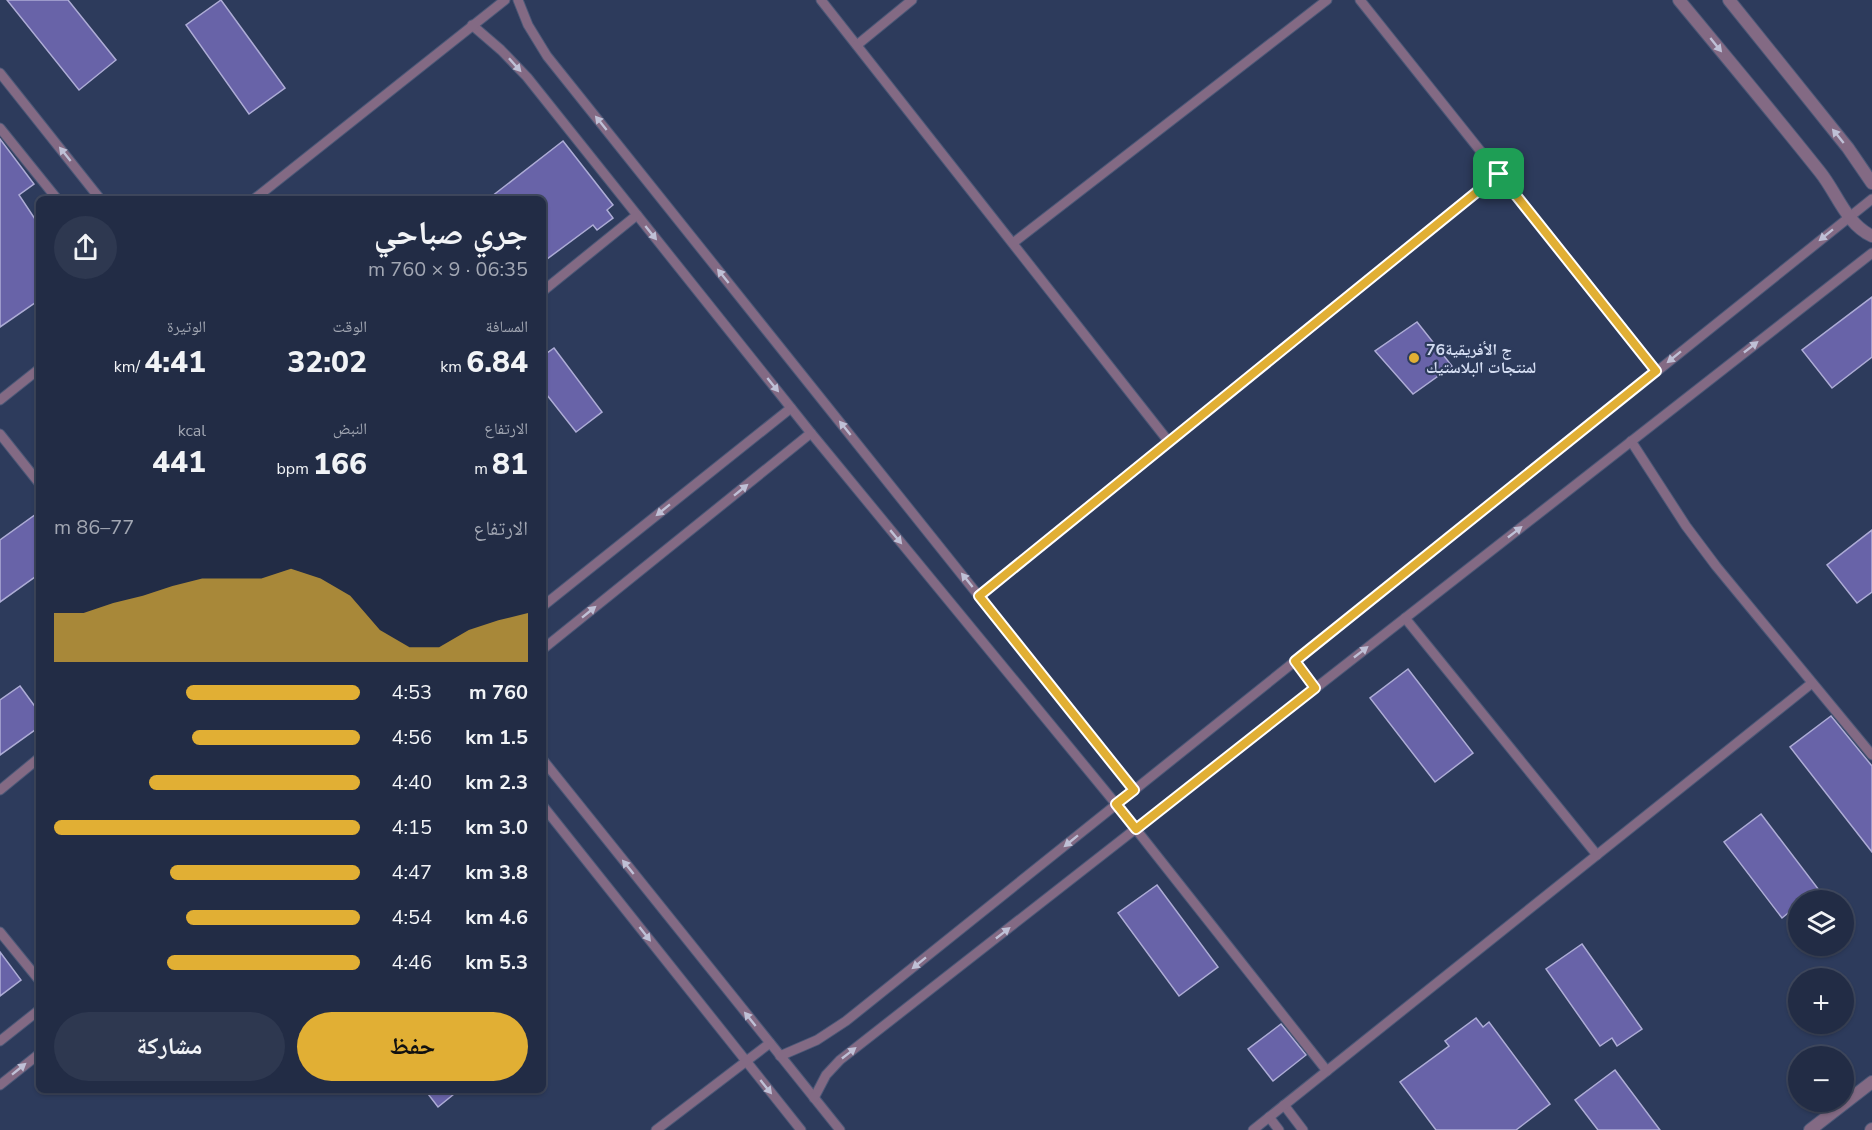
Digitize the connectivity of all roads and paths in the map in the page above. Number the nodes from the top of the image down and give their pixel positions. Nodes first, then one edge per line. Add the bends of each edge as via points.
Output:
1 (505, 0) edge
2 (518, 0) edge
3 (821, 0) edge
4 (912, 0) edge
5 (1327, 0) edge
6 (1360, 0) edge
7 (1679, 0) edge
8 (1729, 0) edge
9 (472, 25) junction
10 (857, 45) junction
11 (0, 73) edge
12 (0, 128) edge
13 (1499, 174) junction
14 (1872, 183) edge
15 (55, 196) edge
16 (98, 196) edge
17 (258, 196) edge
18 (1872, 199) edge
19 (637, 215) junction
20 (1849, 217) junction
21 (1872, 236) edge
22 (1013, 243) junction
23 (1872, 253) edge
24 (546, 289) edge
25 (36, 371) edge
26 (1656, 371) junction
27 (0, 400) edge
28 (790, 408) junction
29 (810, 433) junction
30 (0, 434) edge
31 (1631, 441) junction
32 (1169, 442) junction
33 (36, 479) edge
34 (979, 596) junction
35 (546, 604) edge
36 (1405, 618) junction
37 (546, 646) edge
38 (1295, 661) junction
39 (1812, 683) junction
40 (1315, 688) junction
41 (1872, 755) edge
42 (36, 760) edge
43 (546, 764) edge
44 (0, 790) edge
45 (1134, 790) junction
46 (1116, 804) junction
47 (546, 810) edge
48 (1136, 829) junction
49 (1597, 855) junction
50 (0, 932) edge
51 (36, 976) edge
52 (36, 1012) edge
53 (0, 1041) edge
54 (770, 1043) junction
55 (36, 1056) edge
56 (780, 1056) junction
57 (746, 1061) junction
58 (1327, 1071) junction
59 (1872, 1082) edge
60 (0, 1085) edge
61 (814, 1098) junction
62 (1284, 1105) junction
63 (1269, 1117) junction
64 (656, 1130) edge
65 (801, 1130) edge
66 (840, 1130) edge
67 (1253, 1130) edge
68 (1279, 1130) edge
69 (1303, 1130) edge
70 (1810, 1130) edge

1 - 9 lane
34 -> 2 lane via 547,56
3 - 10 lane
4 - 10 lane
5 - 22 lane
6 - 13 lane
7 -> 20 street via 1821,173
14 -> 8 street
9 - 17 lane
9 -> 19 lane via 514,63
10 - 22 lane
16 -> 11 lane
12 - 15 lane
13 - 26 lane
13 - 32 lane
18 - 20 lane
19 - 24 lane
19 -> 28 lane
20 - 21 street
20 -> 26 lane
22 - 32 lane
31 -> 23 lane
25 - 27 lane
26 - 38 lane
28 - 29 lane
28 -> 35 lane
37 -> 29 lane
29 -> 46 lane
30 - 33 lane
36 -> 31 lane
31 - 39 lane via 1686,526
32 - 34 lane
34 - 45 lane
40 -> 36 lane
36 - 49 lane
38 - 40 lane
38 - 45 lane
39 - 41 lane
39 - 49 lane
40 - 48 lane
42 - 44 lane
54 -> 43 lane
45 - 46 lane
46 - 48 lane
46 -> 56 lane via 846,1021 817,1040
47 -> 57 lane
48 - 58 lane
61 -> 48 lane via 826,1075 840,1060
49 - 58 lane
50 - 51 lane
52 - 53 lane
54 - 56 lane
54 - 57 lane
60 -> 55 lane
56 - 61 lane
57 - 64 lane
57 -> 65 lane
58 - 62 lane
59 - 70 street
61 - 66 lane
62 - 63 lane
62 - 69 lane
63 - 67 lane
63 - 68 lane

